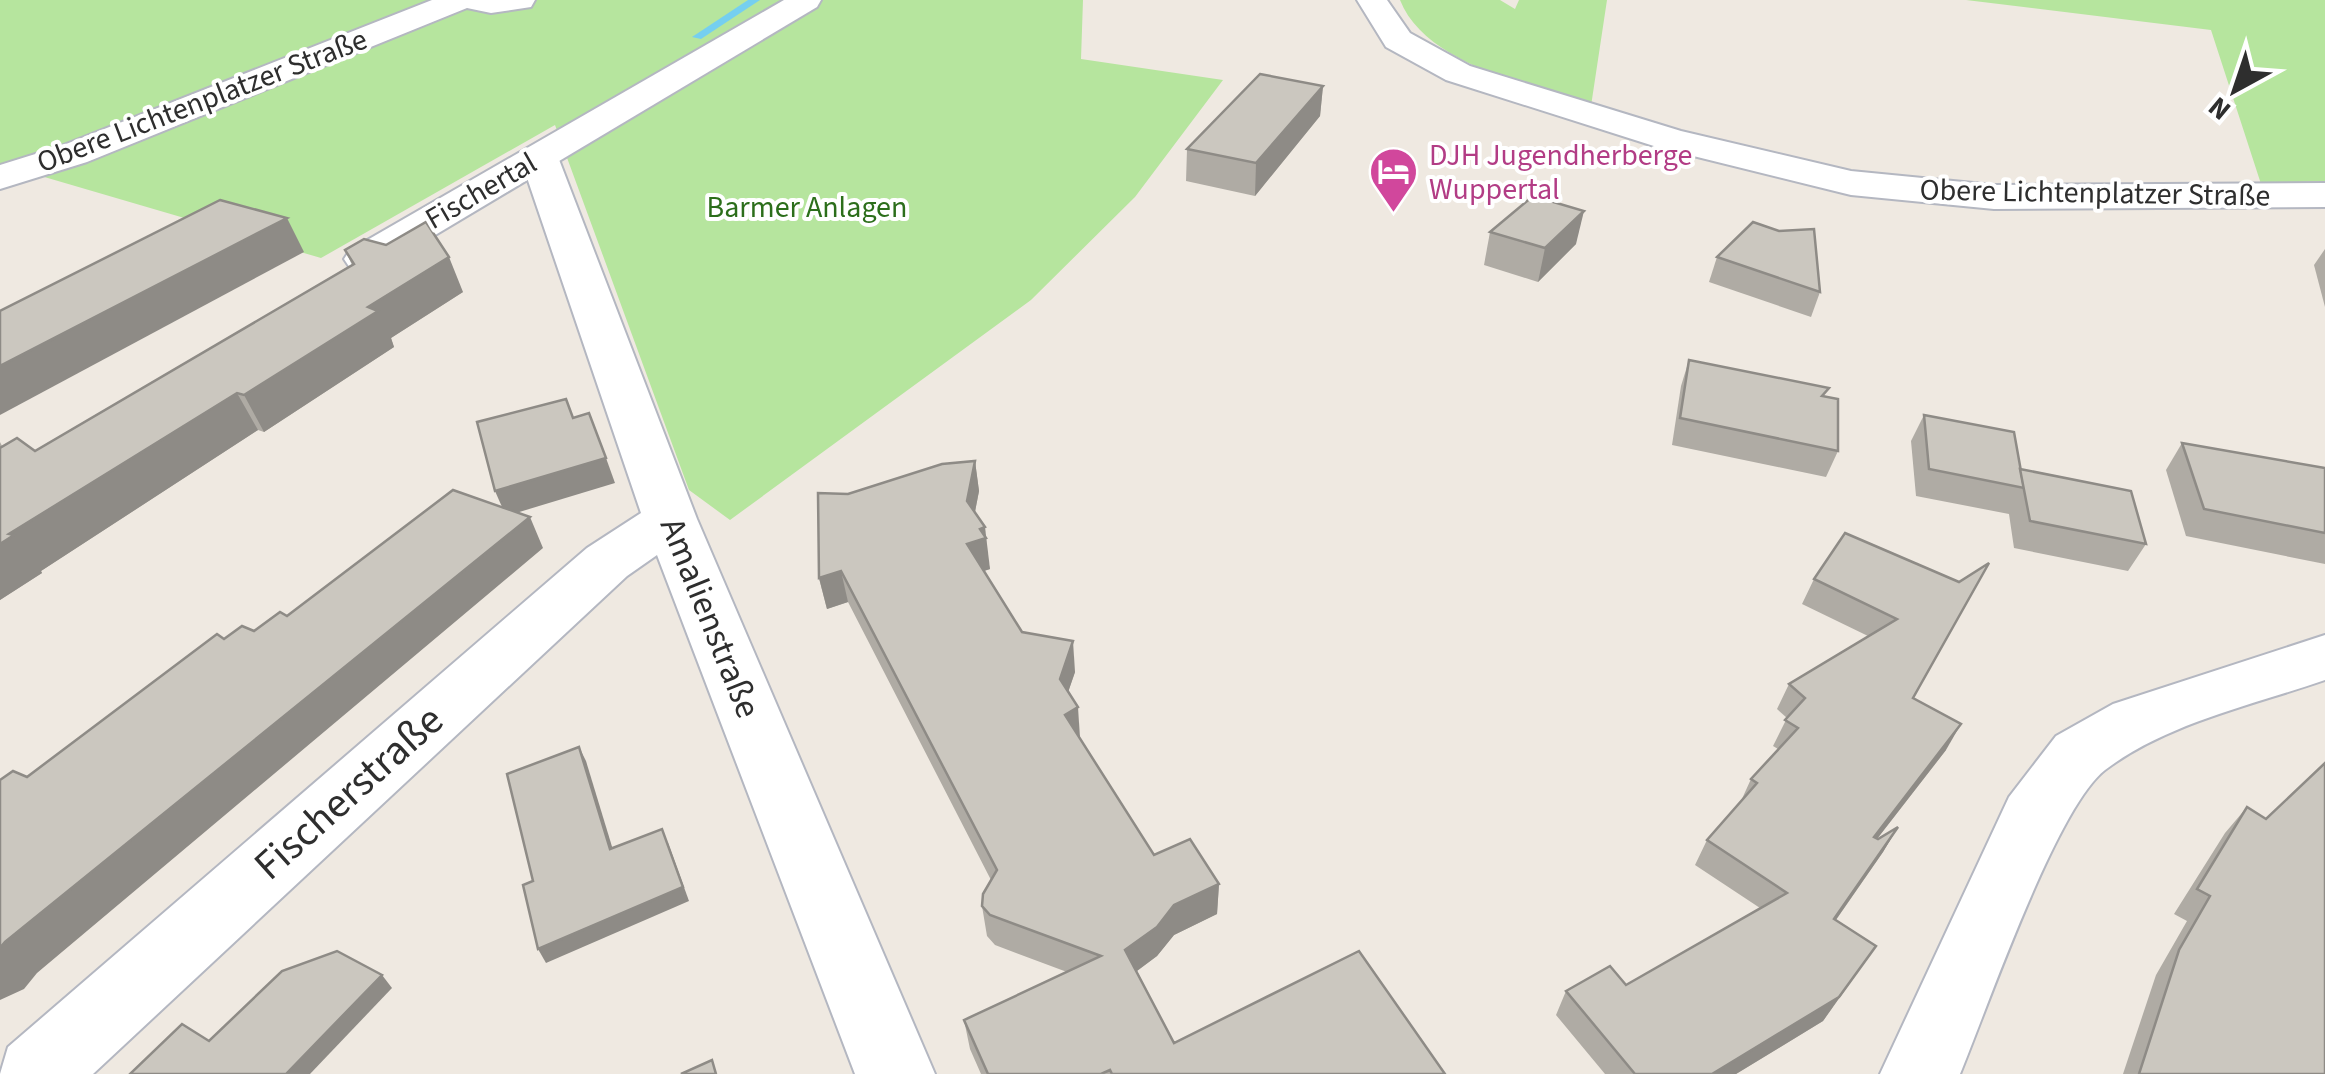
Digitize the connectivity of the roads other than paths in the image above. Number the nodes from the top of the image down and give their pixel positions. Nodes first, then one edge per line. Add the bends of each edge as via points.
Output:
1 (460, 0) edge
2 (472, 0) edge
3 (520, 0) edge
4 (806, 0) edge
5 (1372, 0) edge
6 (538, 158) junction
7 (0, 177) edge
8 (2325, 195) edge
9 (336, 276) edge
10 (670, 519) junction
11 (2325, 657) edge
12 (36, 1074) edge
13 (895, 1074) edge
14 (1920, 1074) edge

1 - 7 street, Obere Lichtenplatzer Straße via 144,127
2 - 3 street
4 - 6 street, Fischertal
5 - 8 street, Obere Lichtenplatzer Straße via 1398,40 1458,73 1670,139 1851,183 1994,197
6 - 9 street, Fischertal
6 - 10 street, Amalienstraße
10 - 12 street, Fischerstraße via 607,562
10 - 13 street, Amalienstraße
11 - 14 street via 2135,722 2078,754 2033,817

